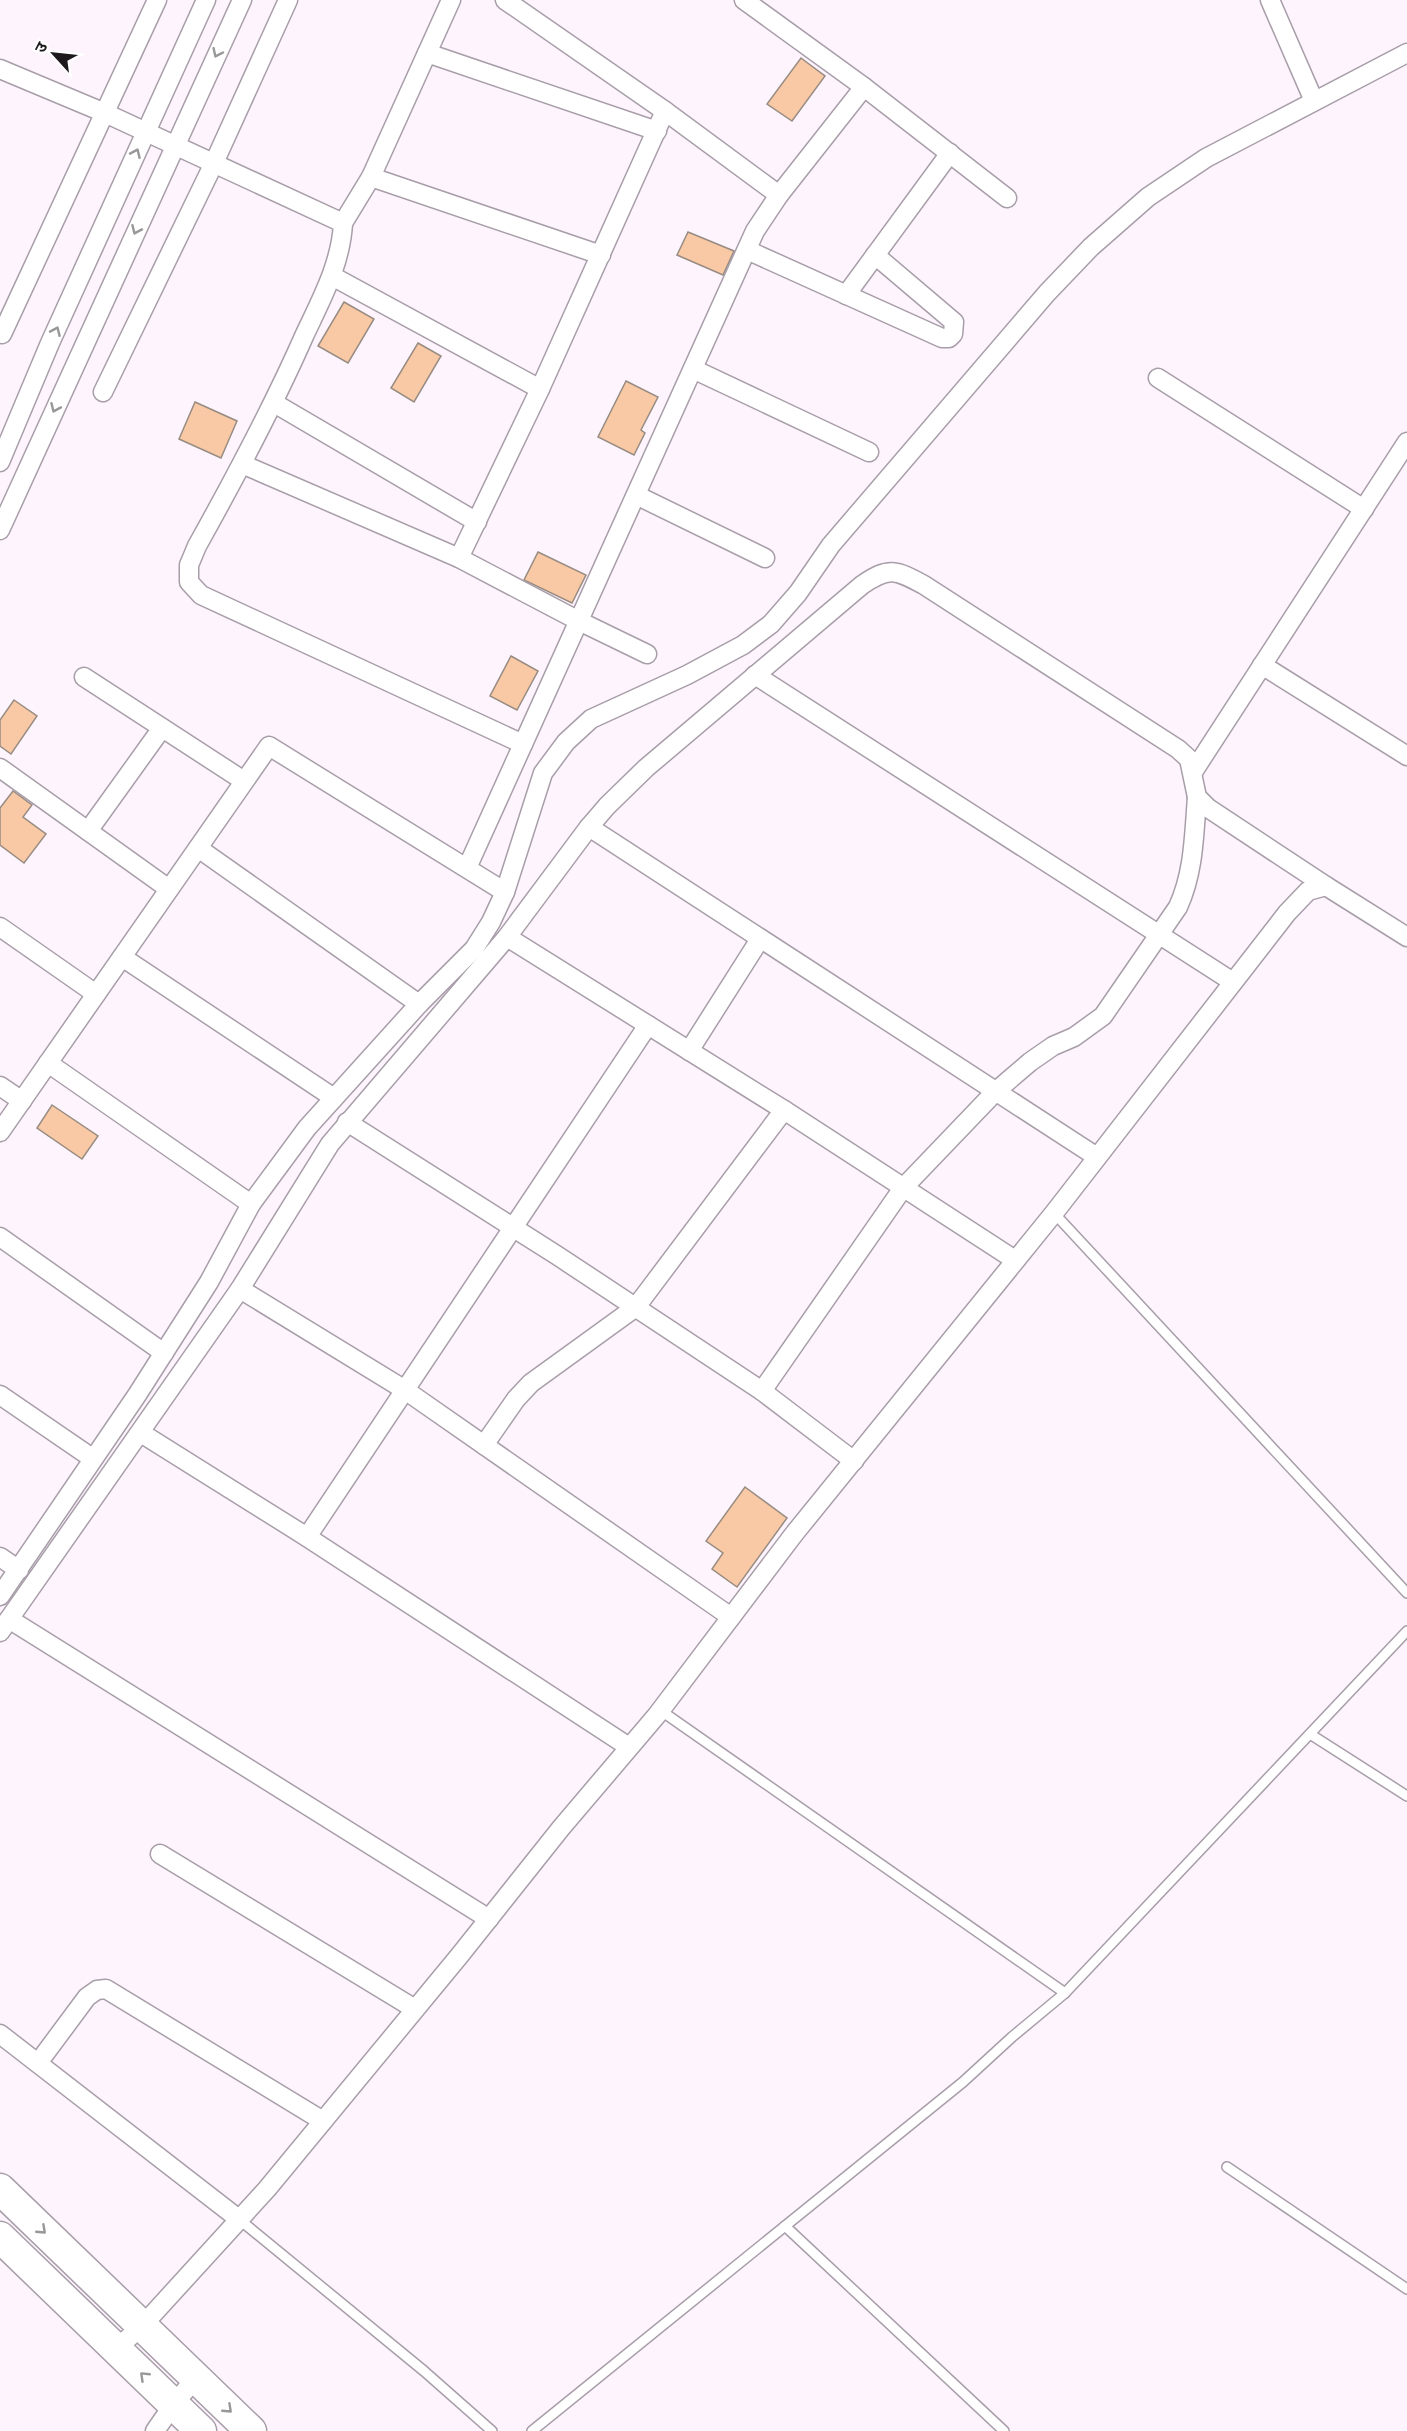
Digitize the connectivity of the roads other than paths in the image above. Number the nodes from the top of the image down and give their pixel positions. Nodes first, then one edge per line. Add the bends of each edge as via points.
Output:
1 (157, 0) edge
2 (206, 0) edge
3 (242, 0) edge
4 (288, 0) edge
5 (451, 0) edge
6 (506, 0) edge
7 (744, 0) edge
8 (1270, 0) edge
9 (427, 53) junction
10 (1407, 53) edge
11 (0, 69) edge
12 (864, 87) junction
13 (1314, 101) junction
14 (665, 111) junction
15 (105, 113) junction
16 (657, 131) junction
17 (146, 132) junction
18 (174, 145) junction
19 (950, 153) junction
20 (214, 163) junction
21 (371, 177) junction
22 (779, 195) junction
23 (1007, 198) dead end
24 (343, 223) junction
25 (747, 250) junction
26 (601, 255) junction
27 (875, 255) junction
28 (332, 276) junction
29 (846, 295) junction
30 (2, 334) dead end
31 (693, 369) junction
32 (1158, 378) dead end
33 (540, 389) junction
34 (103, 392) dead end
35 (274, 403) junction
36 (1407, 441) edge
37 (869, 452) dead end
38 (0, 462) edge
39 (242, 464) junction
40 (636, 495) junction
41 (1364, 509) junction
42 (477, 522) junction
43 (0, 530) edge
44 (459, 558) junction
45 (765, 558) dead end
46 (579, 621) junction
47 (647, 654) dead end
48 (1262, 665) junction
49 (755, 675) junction
50 (84, 677) dead end
51 (162, 728) junction
52 (523, 744) junction
53 (1407, 756) edge
54 (0, 768) edge
55 (1193, 772) junction
56 (244, 781) junction
57 (1197, 797) junction
58 (589, 827) junction
59 (88, 831) junction
60 (198, 848) junction
61 (467, 868) junction
62 (1326, 886) junction
63 (168, 889) junction
64 (505, 892) junction
65 (0, 927) edge
66 (1160, 935) junction
67 (507, 937) junction
68 (1407, 937) edge
69 (760, 939) junction
70 (122, 957) junction
71 (1233, 982) junction
72 (96, 994) junction
73 (419, 1004) junction
74 (648, 1025) junction
75 (689, 1051) junction
76 (48, 1063) junction
77 (0, 1086) edge
78 (995, 1092) junction
79 (334, 1098) junction
80 (22, 1101) junction
81 (784, 1110) junction
82 (347, 1122) junction
83 (0, 1132) edge
84 (1097, 1157) junction
85 (903, 1188) junction
86 (251, 1204) junction
87 (1054, 1213) junction
88 (513, 1228) junction
89 (0, 1237) edge
90 (1015, 1260) junction
91 (240, 1289) junction
92 (636, 1307) junction
93 (164, 1353) junction
94 (405, 1390) junction
95 (762, 1391) junction
96 (0, 1395) edge
97 (141, 1433) junction
98 (484, 1445) junction
99 (92, 1458) junction
100 (854, 1461) junction
101 (308, 1538) junction
102 (0, 1557) edge
103 (19, 1570) junction
104 (1407, 1593) edge
105 (0, 1596) edge
106 (731, 1617) junction
107 (4, 1626) edge
108 (1407, 1631) edge
109 (660, 1710) junction
110 (1310, 1734) junction
111 (630, 1747) junction
112 (1407, 1796) edge
113 (160, 1854) dead end
114 (489, 1919) junction
115 (1065, 1993) junction
116 (415, 2009) junction
117 (0, 2034) edge
118 (38, 2063) junction
119 (324, 2121) junction
120 (1227, 2167) dead end
121 (0, 2189) edge
122 (240, 2220) junction
123 (785, 2226) junction
124 (0, 2237) edge
125 (1407, 2289) edge
126 (143, 2325) junction
127 (116, 2349) junction
128 (195, 2379) junction
129 (173, 2405) junction
130 (155, 2431) edge
131 (201, 2431) edge
132 (251, 2431) edge
133 (492, 2431) edge
134 (532, 2431) edge
135 (1004, 2431) edge

1 - 15 street
2 - 17 street
3 -> 18 street
4 - 20 street
5 - 9 street
6 - 14 street
7 - 12 street
8 - 13 street
9 - 16 street
9 - 21 street
10 - 13 street
11 - 15 street
12 - 19 street
12 - 22 street
13 - 64 street via 1179,174 1091,248 1047,293 831,545 771,624 743,645 687,675 591,719 566,742 543,773
14 - 16 street
14 - 22 street
15 - 17 street
15 - 30 street
16 - 26 street
17 - 18 street
38 -> 17 street
18 - 20 street
18 -> 43 street
19 - 23 street
19 - 27 street
20 - 24 street
20 - 34 street
21 - 24 street
21 - 26 street
22 - 25 street
24 - 28 street via 342,245
25 - 29 street
25 - 31 street
26 - 33 street
27 - 29 street
27 - 29 street via 954,322 953,334 942,338
28 - 33 street
28 - 35 street
31 - 37 street
31 - 40 street
32 - 41 street
33 - 42 street
35 - 39 street
35 - 42 street
36 - 41 street
39 - 44 street
39 - 52 street via 189,565 189,582 201,595
40 - 45 street
40 - 46 street
41 - 48 street
42 - 44 street
44 - 46 street
46 - 47 street
46 - 52 street
48 - 53 street
48 - 55 street
49 - 55 street via 862,585 879,573 900,572 1178,749 1189,759
49 - 58 street via 646,768
49 - 66 street
50 - 51 street
51 - 56 street
51 - 59 street
52 - 61 street
54 - 59 street
55 - 57 street
56 - 60 street
56 - 61 street via 269,746
57 - 62 street
57 - 66 street via 1190,878
58 - 67 street
58 - 69 street
59 - 63 street
60 - 63 street
60 - 73 street
61 - 64 street
62 - 68 street
62 - 71 street via 1308,891
63 - 70 street
64 - 73 street via 474,949
65 - 72 street
66 - 71 street
66 - 78 street via 1103,1016 1074,1037 1042,1052
67 - 74 street
67 - 82 street
69 - 75 street
69 - 78 street
70 - 72 street
70 - 79 street
71 - 84 street
72 - 76 street
73 - 79 street
74 - 75 street
74 - 88 street
75 - 81 street
76 - 80 street
76 - 86 street
77 - 80 street
78 - 84 street
78 - 85 street
79 - 86 street
80 - 83 street
81 - 85 street
81 - 92 street
82 - 88 street
82 - 91 street via 315,1166
84 - 87 street
85 - 90 street
85 - 95 street
86 - 93 street via 209,1282
87 - 90 street
87 - 104 lane
88 - 92 street
88 - 94 street
89 - 93 street
90 - 100 street
91 - 94 street
91 - 97 street
92 - 95 street
92 - 98 street via 531,1383
93 - 99 street
94 - 98 street
94 - 101 street
95 - 100 street
96 - 99 street
97 - 101 street
97 - 107 street
98 - 106 street
99 - 103 street
100 - 106 street
101 - 111 street
102 - 103 street
103 - 105 street
106 - 109 street
107 - 114 street
108 - 110 lane
109 - 111 street
109 - 115 lane
110 - 112 lane
110 - 115 lane
111 - 114 street
113 - 116 street
114 - 116 street
115 - 123 lane via 963,2082
116 - 119 street
117 - 118 street
118 - 119 street via 87,1996 106,1989
118 - 122 street
119 - 122 street
120 - 125 lane
121 -> 126 main road
122 - 126 street
122 - 133 lane
123 - 134 lane
123 - 135 lane
124 - 127 main road
126 - 127 street
126 - 128 main road
129 -> 127 main road
128 - 129 street
128 -> 132 main road
129 - 130 street
129 - 131 main road

